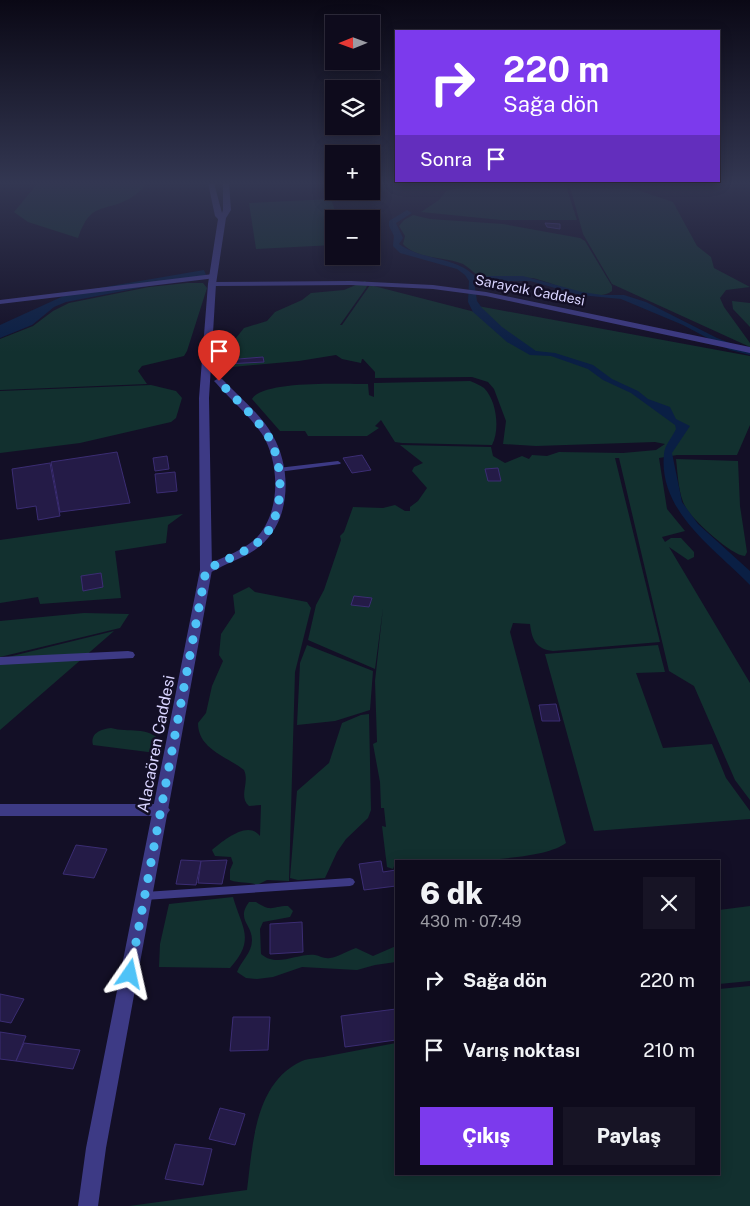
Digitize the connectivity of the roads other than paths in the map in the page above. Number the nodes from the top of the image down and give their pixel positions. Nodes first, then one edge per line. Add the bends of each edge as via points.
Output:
1 (219, 239) edge
2 (213, 280) junction
3 (0, 302) edge
4 (750, 350) edge
5 (219, 381) dead end
6 (338, 462) dead end
7 (278, 470) junction
8 (206, 570) junction
9 (128, 655) dead end
10 (0, 661) edge
11 (0, 810) edge
12 (162, 810) junction
13 (350, 882) dead end
14 (145, 896) junction
15 (88, 1206) edge

1 - 2 street, Alacaören Caddesi
2 - 3 street, Saraycık Caddesi
2 - 4 street, Saraycık Caddesi via 433,287 486,294
2 - 8 street, Alacaören Caddesi via 204,398
5 - 7 street via 267,434
6 - 7 lane
7 - 8 street via 275,517 265,536 257,544
8 - 12 street, Alacaören Caddesi
9 - 10 street
11 - 12 street
12 - 14 street, Alacaören Caddesi
13 - 14 lane
14 - 15 street, Alacaören Caddesi via 96,1148

